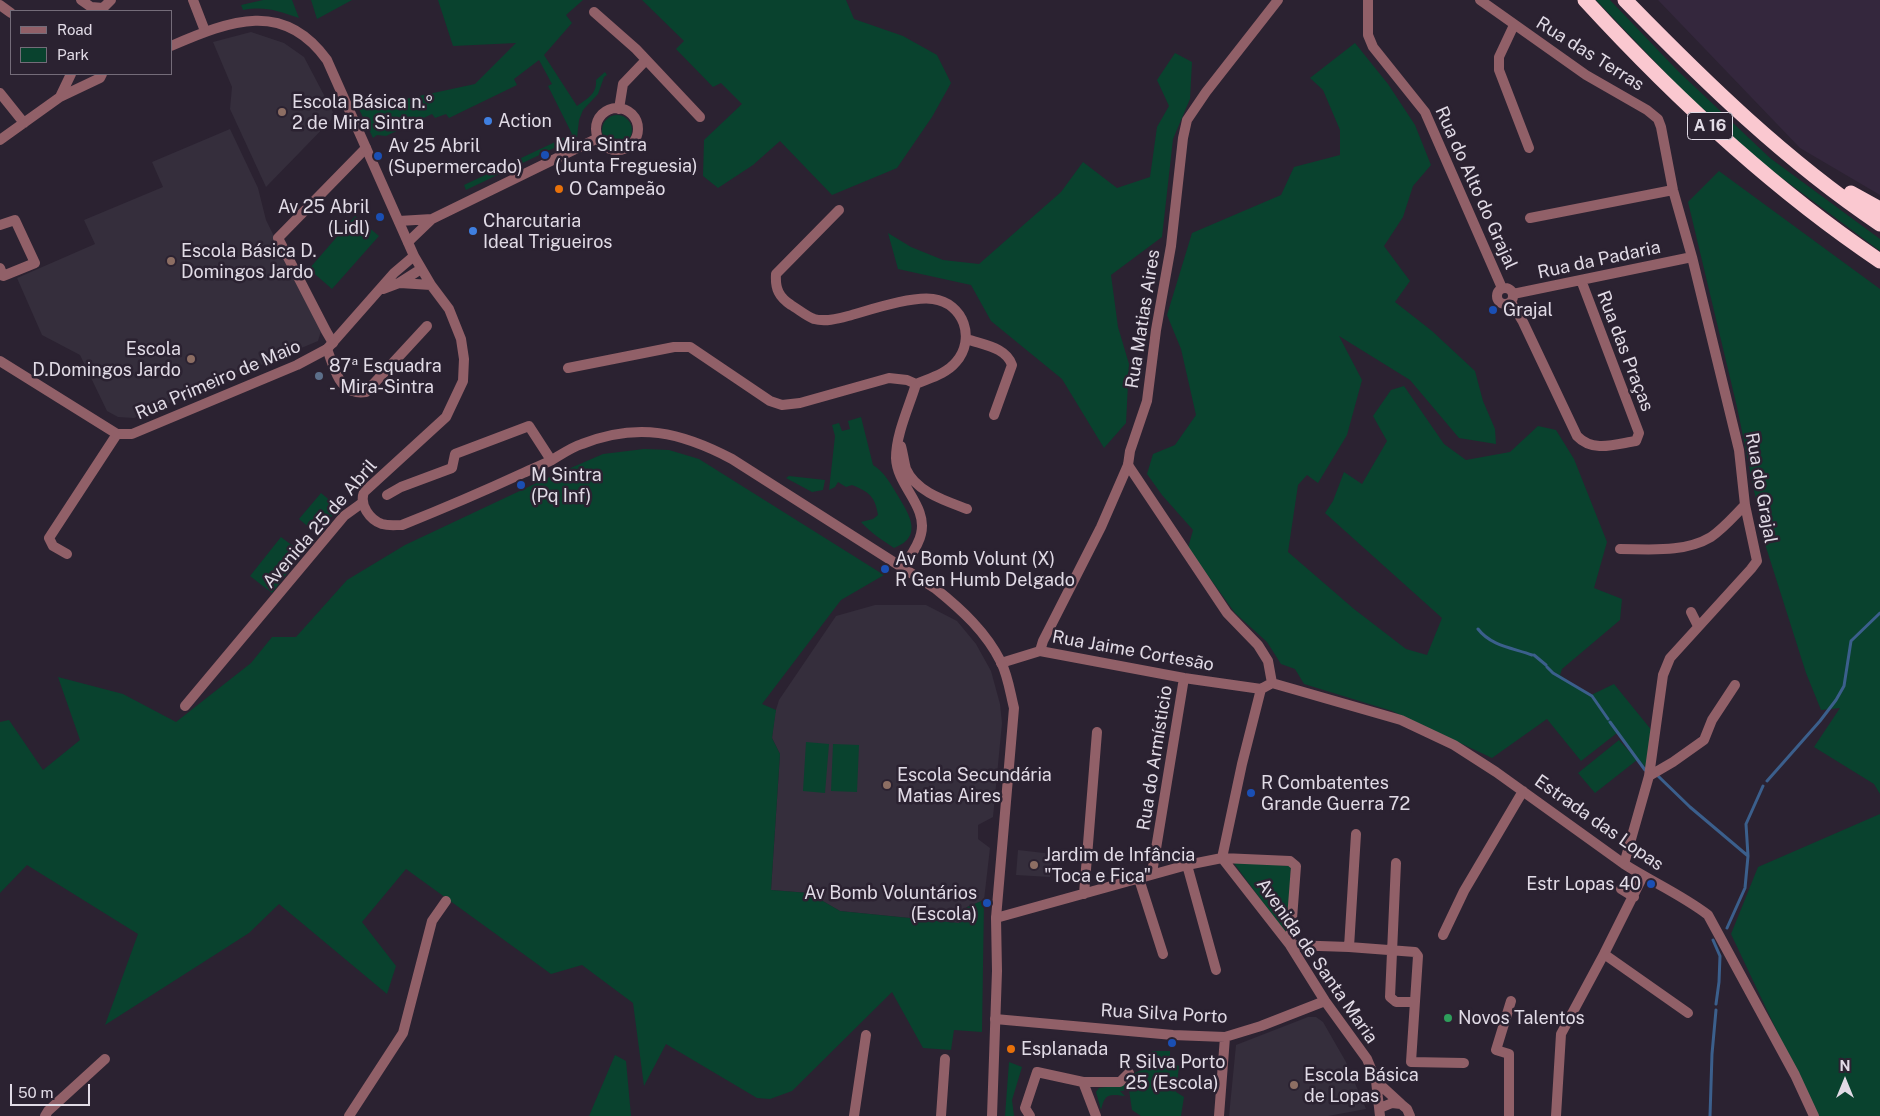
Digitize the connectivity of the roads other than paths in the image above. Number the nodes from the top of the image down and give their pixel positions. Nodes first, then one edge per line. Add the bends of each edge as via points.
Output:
1 (81, 0) edge
2 (112, 0) edge
3 (193, 0) edge
4 (1278, 0) edge
5 (1368, 0) edge
6 (1480, 0) edge
7 (1585, 0) edge
8 (1626, 0) edge
9 (594, 12) dead end
10 (1514, 25) junction
11 (205, 31) junction
12 (172, 46) edge
13 (646, 60) junction
14 (71, 75) edge
15 (102, 75) edge
16 (0, 93) edge
17 (60, 97) junction
18 (619, 108) junction
19 (700, 117) dead end
20 (1658, 119) joint
21 (24, 123) junction
22 (598, 138) junction
23 (0, 140) edge
24 (366, 148) junction
25 (1529, 148) dead end
26 (1802, 165) junction
27 (1673, 190) junction
28 (1880, 209) edge
29 (839, 210) dead end
30 (1530, 218) dead end
31 (432, 219) junction
32 (399, 221) junction
33 (1880, 224) edge
34 (0, 225) edge
35 (1847, 238) junction
36 (408, 242) junction
37 (414, 256) junction
38 (1692, 257) junction
39 (1880, 261) edge
40 (0, 268) edge
41 (421, 269) junction
42 (1880, 270) edge
43 (1581, 280) junction
44 (399, 283) junction
45 (431, 285) junction
46 (1502, 288) junction
47 (382, 289) junction
48 (1512, 298) junction
49 (427, 326) dead end
50 (967, 339) junction
51 (330, 346) junction
52 (0, 360) edge
53 (568, 368) dead end
54 (916, 384) junction
55 (994, 415) dead end
56 (117, 434) junction
57 (899, 437) junction
58 (551, 460) junction
59 (1128, 465) junction
60 (387, 495) dead end
61 (362, 503) junction
62 (1745, 505) junction
63 (967, 510) dead end
64 (1620, 550) dead end
65 (67, 554) dead end
66 (904, 568) junction
67 (1691, 612) dead end
68 (1698, 626) junction
69 (1040, 651) junction
70 (1001, 663) junction
71 (1184, 678) junction
72 (1272, 683) junction
73 (1735, 685) dead end
74 (1260, 689) junction
75 (186, 706) dead end
76 (1097, 732) dead end
77 (1649, 776) junction
78 (1523, 791) junction
79 (1356, 834) dead end
80 (1222, 858) junction
81 (1396, 863) dead end
82 (1624, 864) junction
83 (1187, 865) junction
84 (1152, 873) junction
85 (1644, 876) junction
86 (1139, 879) junction
87 (1621, 889) dead end
88 (1084, 894) junction
89 (1634, 897) junction
90 (446, 901) dead end
91 (996, 918) junction
92 (1443, 935) dead end
93 (1290, 945) junction
94 (1349, 947) junction
95 (1392, 950) junction
96 (1163, 954) dead end
97 (1604, 954) junction
98 (1216, 970) dead end
99 (1325, 1001) junction
100 (1511, 1001) dead end
101 (1414, 1002) junction
102 (1688, 1012) dead end
103 (995, 1019) junction
104 (866, 1035) dead end
105 (1225, 1038) junction
106 (945, 1059) dead end
107 (105, 1060) dead end
108 (1464, 1063) dead end
109 (1129, 1073) dead end
110 (1376, 1080) junction
111 (1083, 1082) junction
112 (1401, 1104) junction
113 (1381, 1114) edge
114 (45, 1116) edge
115 (349, 1116) edge
116 (854, 1116) edge
117 (941, 1116) edge
118 (992, 1116) edge
119 (1030, 1116) edge
120 (1096, 1116) edge
121 (1219, 1116) edge
122 (1410, 1116) edge
123 (1510, 1116) edge
124 (1556, 1116) edge
125 (1814, 1116) edge

1 - 2 street via 91,7 103,8
3 - 11 street
4 - 59 street, Rua Matias Aires via 1188,120 1148,401 1130,450
5 - 46 street, Rua do Alto do Grajal via 1368,34 1373,47 1425,112
6 - 10 street, Rua das Terras
7 - 35 highway, A 16 via 1666,86 1764,175
8 - 26 highway, A 16 via 1715,90
9 - 13 street
10 - 20 street, Rua das Terras via 1586,75
10 - 25 street via 1499,57 1499,70
11 - 12 street, Avenida 25 de Abril
11 - 24 street, Avenida 25 de Abril via 253,16 278,19 299,28 327,60
13 - 18 street via 623,84
13 - 19 street
14 - 17 street
15 - 17 street
16 - 21 street
17 - 21 street
18 - 22 street via 607,111 599,120
18 - 22 street via 627,111 637,122 638,130 632,144 618,150 603,144
20 - 27 street, Rua do Grajal
21 - 23 street
22 - 31 street
24 - 32 street, Avenida 25 de Abril
24 - 51 street via 278,238 326,331
26 - 28 highway, A 16
26 - 33 highway, A 16
27 - 30 street
27 - 38 street, Rua do Grajal
29 - 50 street via 776,274 775,283 782,299 813,319 830,320 916,300 934,299 951,306 963,318
31 - 32 street
31 - 36 street
32 - 36 street, Avenida 25 de Abril
34 - 40 street via 15,220 35,263 3,276
35 - 39 highway, A 16
35 - 42 highway, A 16
36 - 37 street, Avenida 25 de Abril
37 - 41 street, Avenida 25 de Abril
37 - 47 street, Rua Primeiro de Maio via 394,273
38 - 43 street, Rua da Padaria
38 - 62 street, Rua do Grajal via 1739,450
41 - 44 street, Rua Primeiro de Maio
41 - 45 street, Avenida 25 de Abril
43 - 48 street, Rua da Padaria
43 - 48 street, Rua das Praças via 1639,433 1636,441 1598,447 1584,443 1577,436
44 - 45 street
44 - 47 street, Rua Primeiro de Maio
45 - 61 street, Avenida 25 de Abril via 449,310 461,339 463,381 446,417 369,486 361,498
46 - 48 street via 1511,290
46 - 48 street via 1497,293 1498,301 1504,304
47 - 51 street, Rua Primeiro de Maio
49 - 51 street via 366,392 356,393 341,382
50 - 54 street via 955,363 941,374
50 - 55 street via 1002,351 1010,358 1012,365
51 - 56 street, Rua Primeiro de Maio via 297,365 132,434
52 - 56 street, Rua Primeiro de Maio
53 - 54 street via 674,347 690,347 770,401 782,405 889,378
54 - 57 street
56 - 65 street via 49,538 53,546
57 - 63 street via 906,470 920,486
57 - 66 street via 896,459 899,472 922,523 921,534
58 - 60 street via 529,426 455,454 452,468
58 - 61 street via 402,525 380,523 366,512
58 - 66 street via 580,444 613,435 661,432 682,437 732,459
59 - 69 street, Rua Matias Aires
59 - 72 street via 1227,613 1258,645 1268,661
61 - 75 street, Avenida 25 de Abril via 344,516
62 - 64 street via 1700,543 1672,549
62 - 68 street, Rua do Grajal via 1757,561
66 - 70 street via 959,608 983,633
67 - 68 street
68 - 77 street, Rua do Grajal via 1670,658 1663,675
69 - 70 street, Rua Jaime Cortesão
69 - 71 street, Rua Jaime Cortesão
70 - 91 street via 1014,708
71 - 74 street, Rua Jaime Cortesão
71 - 84 street, Rua do Armísticio
72 - 74 street
72 - 78 street, Estrada das Lopas via 1401,720 1454,745
73 - 77 street via 1712,720 1704,740
74 - 80 street
76 - 88 street
77 - 82 street, Rua do Grajal
78 - 82 street, Estrada das Lopas
78 - 92 street via 1464,892
79 - 94 street
80 - 83 street
80 - 93 street, Avenida de Santa Maria
80 - 93 street via 1295,863
81 - 95 street
82 - 85 street, Estrada das Lopas
83 - 84 street
83 - 98 street
84 - 86 street
85 - 89 street
85 - 125 street, Estrada das Lopas via 1708,915
86 - 88 street
86 - 96 street
87 - 89 street
88 - 91 street
89 - 97 street
90 - 115 street via 432,921 403,1033
91 - 103 street
93 - 94 street
93 - 99 street, Avenida de Santa Maria
94 - 95 street
95 - 101 street via 1390,998 1396,1002
95 - 101 street via 1415,952 1418,956
97 - 102 street
97 - 124 street via 1561,1034
99 - 105 street, Rua Silva Porto
99 - 110 street, Avenida de Santa Maria
100 - 123 street via 1496,1050 1510,1054
101 - 108 street via 1411,1062
103 - 105 street, Rua Silva Porto
103 - 118 street
104 - 116 street
105 - 121 street
106 - 117 street
107 - 114 street
109 - 111 street via 1120,1082
110 - 112 street
110 - 113 street, Avenida de Santa Maria
111 - 119 street via 1037,1072 1024,1108
111 - 120 street
112 - 113 street via 1392,1103
112 - 122 street

